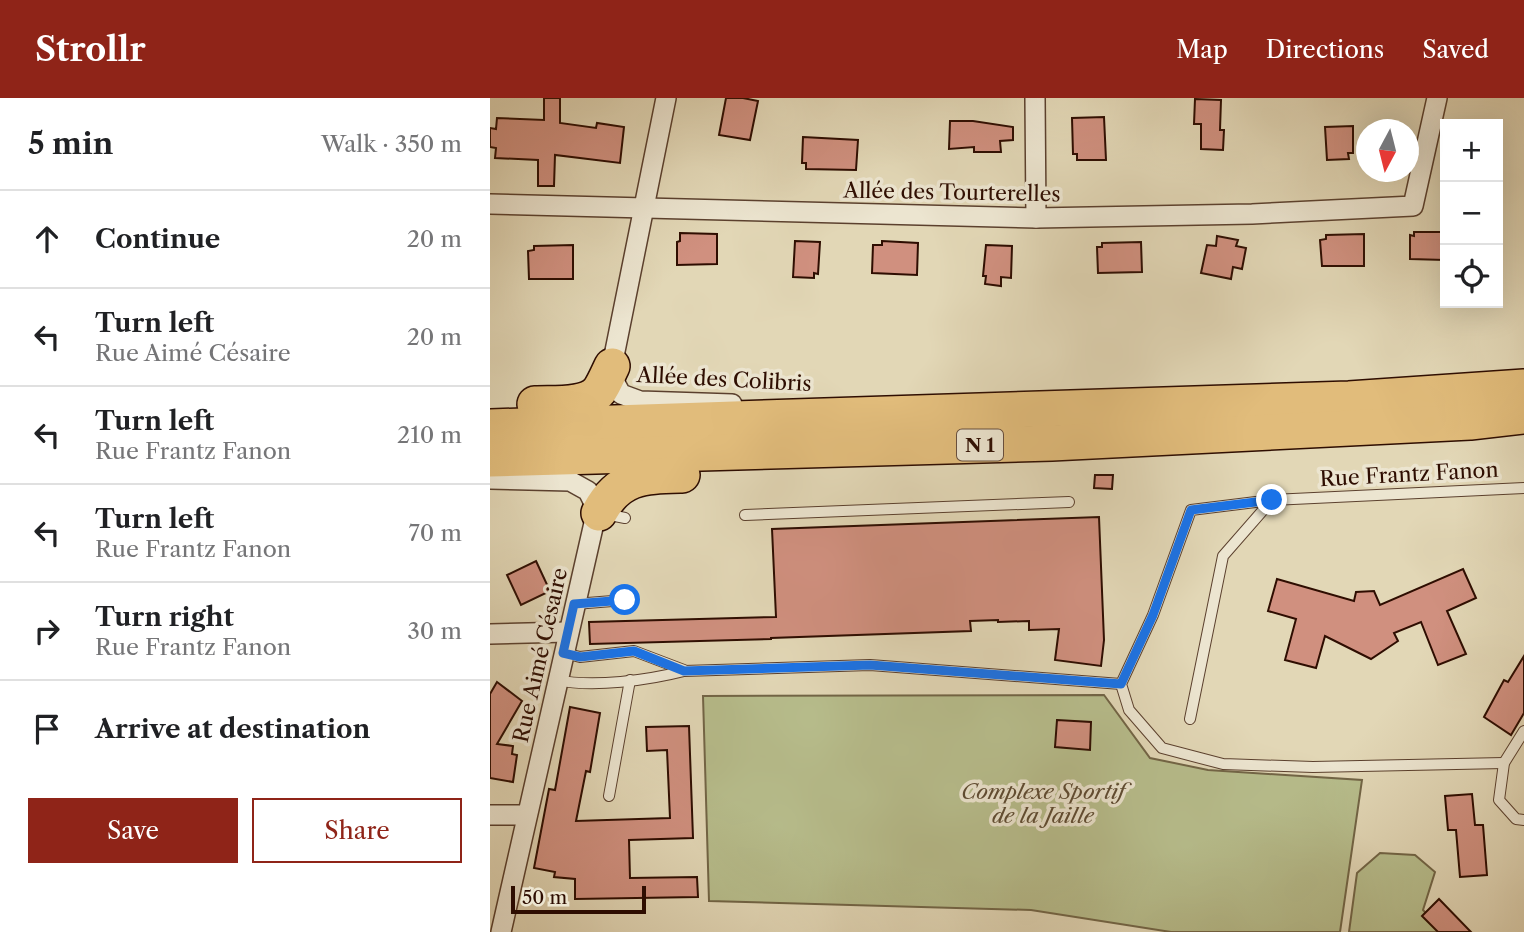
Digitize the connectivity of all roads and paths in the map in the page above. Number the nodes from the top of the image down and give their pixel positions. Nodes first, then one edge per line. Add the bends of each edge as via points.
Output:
1 (666, 98) edge
2 (1035, 98) edge
3 (1437, 98) edge
4 (490, 204) edge
5 (644, 206) junction
6 (1036, 218) junction
7 (612, 366) junction
8 (1524, 387) edge
9 (490, 408) edge
10 (960, 411) junction
11 (1524, 416) edge
12 (490, 428) edge
13 (903, 448) junction
14 (490, 459) edge
15 (490, 480) edge
16 (1524, 488) edge
17 (1272, 500) junction
18 (1069, 502) dead end
19 (745, 515) dead end
20 (612, 516) junction
21 (625, 600) dead end
22 (574, 604) junction
23 (568, 632) junction
24 (490, 634) edge
25 (563, 653) junction
26 (684, 671) junction
27 (557, 680) junction
28 (630, 680) junction
29 (1121, 684) junction
30 (1190, 719) dead end
31 (1524, 731) edge
32 (1503, 763) junction
33 (610, 796) dead end
34 (527, 814) junction
35 (490, 815) edge
36 (1524, 820) edge
37 (501, 932) edge

1 - 5 street, Allée des Colibris
2 - 6 street
3 - 6 street, Allée des Tourterelles via 1413,206
4 - 5 street, Allée des Tourterelles
5 - 6 street, Allée des Tourterelles
5 - 7 street, Allée des Colibris
7 - 9 highway via 599,391 586,399
7 - 10 street, Allée des Colibris via 617,389 640,401
8 - 10 highway, N 1 via 1349,399
10 - 12 highway, N 1
11 - 13 highway, N 1
13 - 14 highway, N 1
13 - 20 highway via 792,467 635,479 613,492
15 - 20 street via 570,481 588,491
16 - 17 lane, Rue Frantz Fanon
17 - 29 lane, Rue Frantz Fanon via 1191,510 1153,615
17 - 30 lane via 1223,556
18 - 19 lane
20 - 22 street, Rue Aimé Césaire via 594,523
21 - 22 lane
22 - 23 street, Rue Aimé Césaire
23 - 24 street
23 - 25 street, Rue Aimé Césaire
25 - 26 lane via 580,657 634,651
25 - 27 street, Rue Aimé Césaire
26 - 28 lane
26 - 29 lane via 870,665
27 - 28 lane via 574,684
27 - 34 street, Rue Aimé Césaire
28 - 33 lane
29 - 32 lane via 1129,710 1162,748 1223,764
31 - 32 lane
32 - 36 lane via 1499,800 1516,819
34 - 35 street
34 - 37 street, Rue Aimé Césaire

